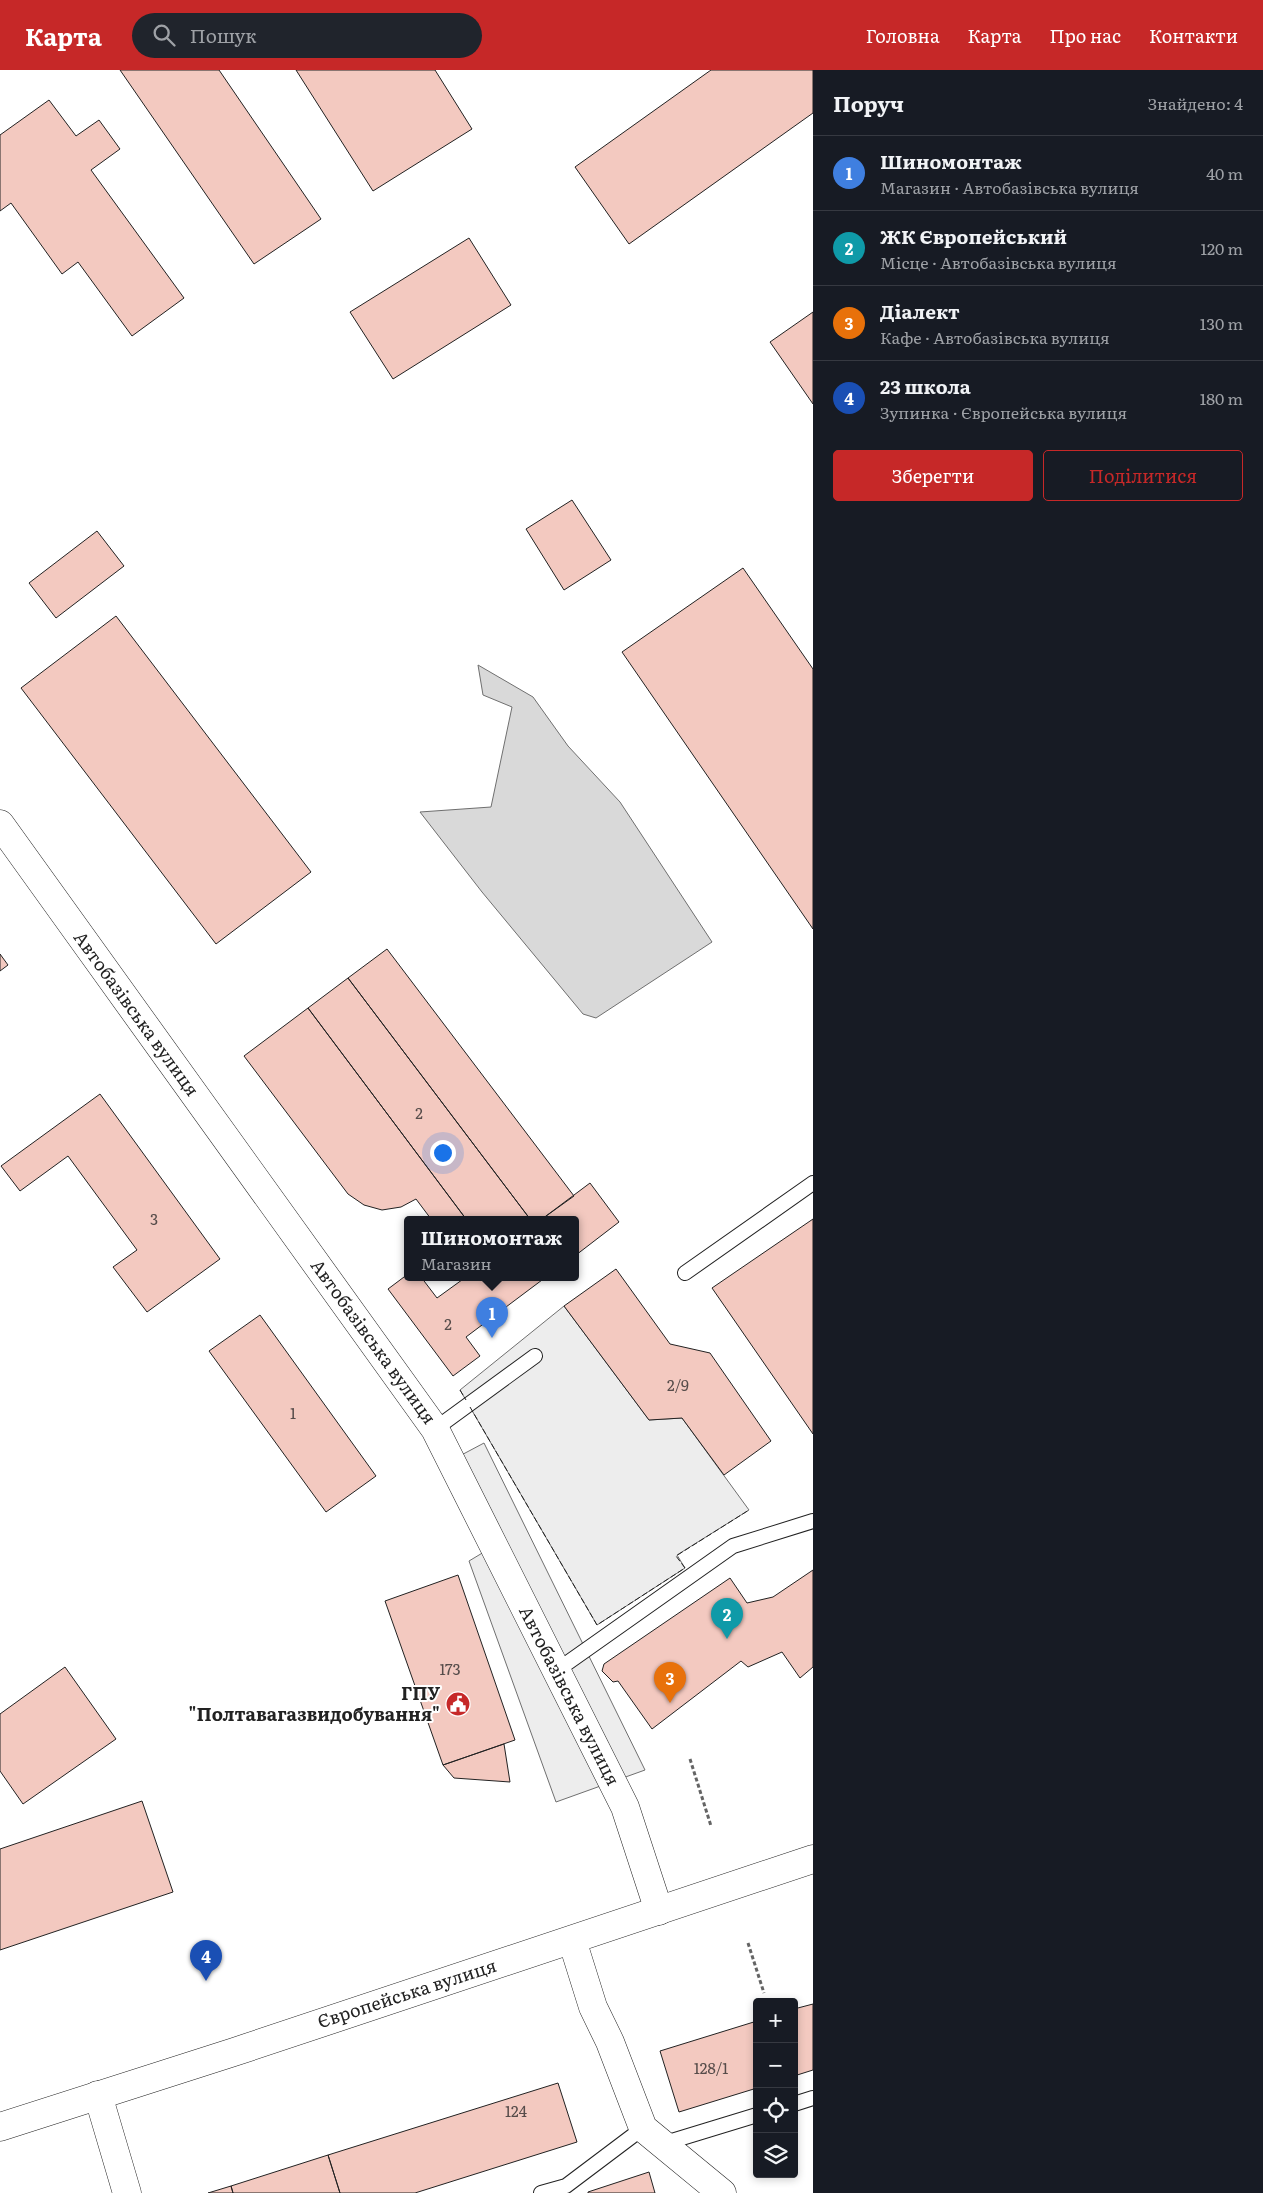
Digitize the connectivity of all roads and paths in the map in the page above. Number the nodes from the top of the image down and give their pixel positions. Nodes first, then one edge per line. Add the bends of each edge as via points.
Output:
1 (0, 824) edge
2 (813, 1183) edge
3 (685, 1273) dead end
4 (535, 1356) dead end
5 (435, 1429) junction
6 (813, 1521) edge
7 (556, 1670) junction
8 (690, 1759) dead end
9 (711, 1826) dead end
10 (813, 1859) edge
11 (659, 1911) junction
12 (572, 1940) junction
13 (748, 1943) dead end
14 (764, 1993) dead end
15 (98, 2095) junction
16 (813, 2098) edge
17 (798, 2103) edge
18 (753, 2116) edge
19 (0, 2127) edge
20 (652, 2136) junction
21 (547, 2192) edge
22 (127, 2193) edge
23 (722, 2193) edge

1 - 5 street, Автобазівська вулиця
2 - 3 lane
4 - 5 lane
5 - 7 street, Автобазівська вулиця
6 - 7 lane via 733,1546
7 - 11 street, Автобазівська вулиця via 624,1807
8 - 9 path
10 - 11 street, Європейська вулиця
11 - 12 street, Європейська вулиця
12 - 15 street, Європейська вулиця
12 - 20 street via 593,2007
13 - 14 path
15 - 19 street, Європейська вулиця
15 - 22 street
16 - 17 lane
18 - 20 lane
20 - 21 lane via 566,2186
20 - 23 street

